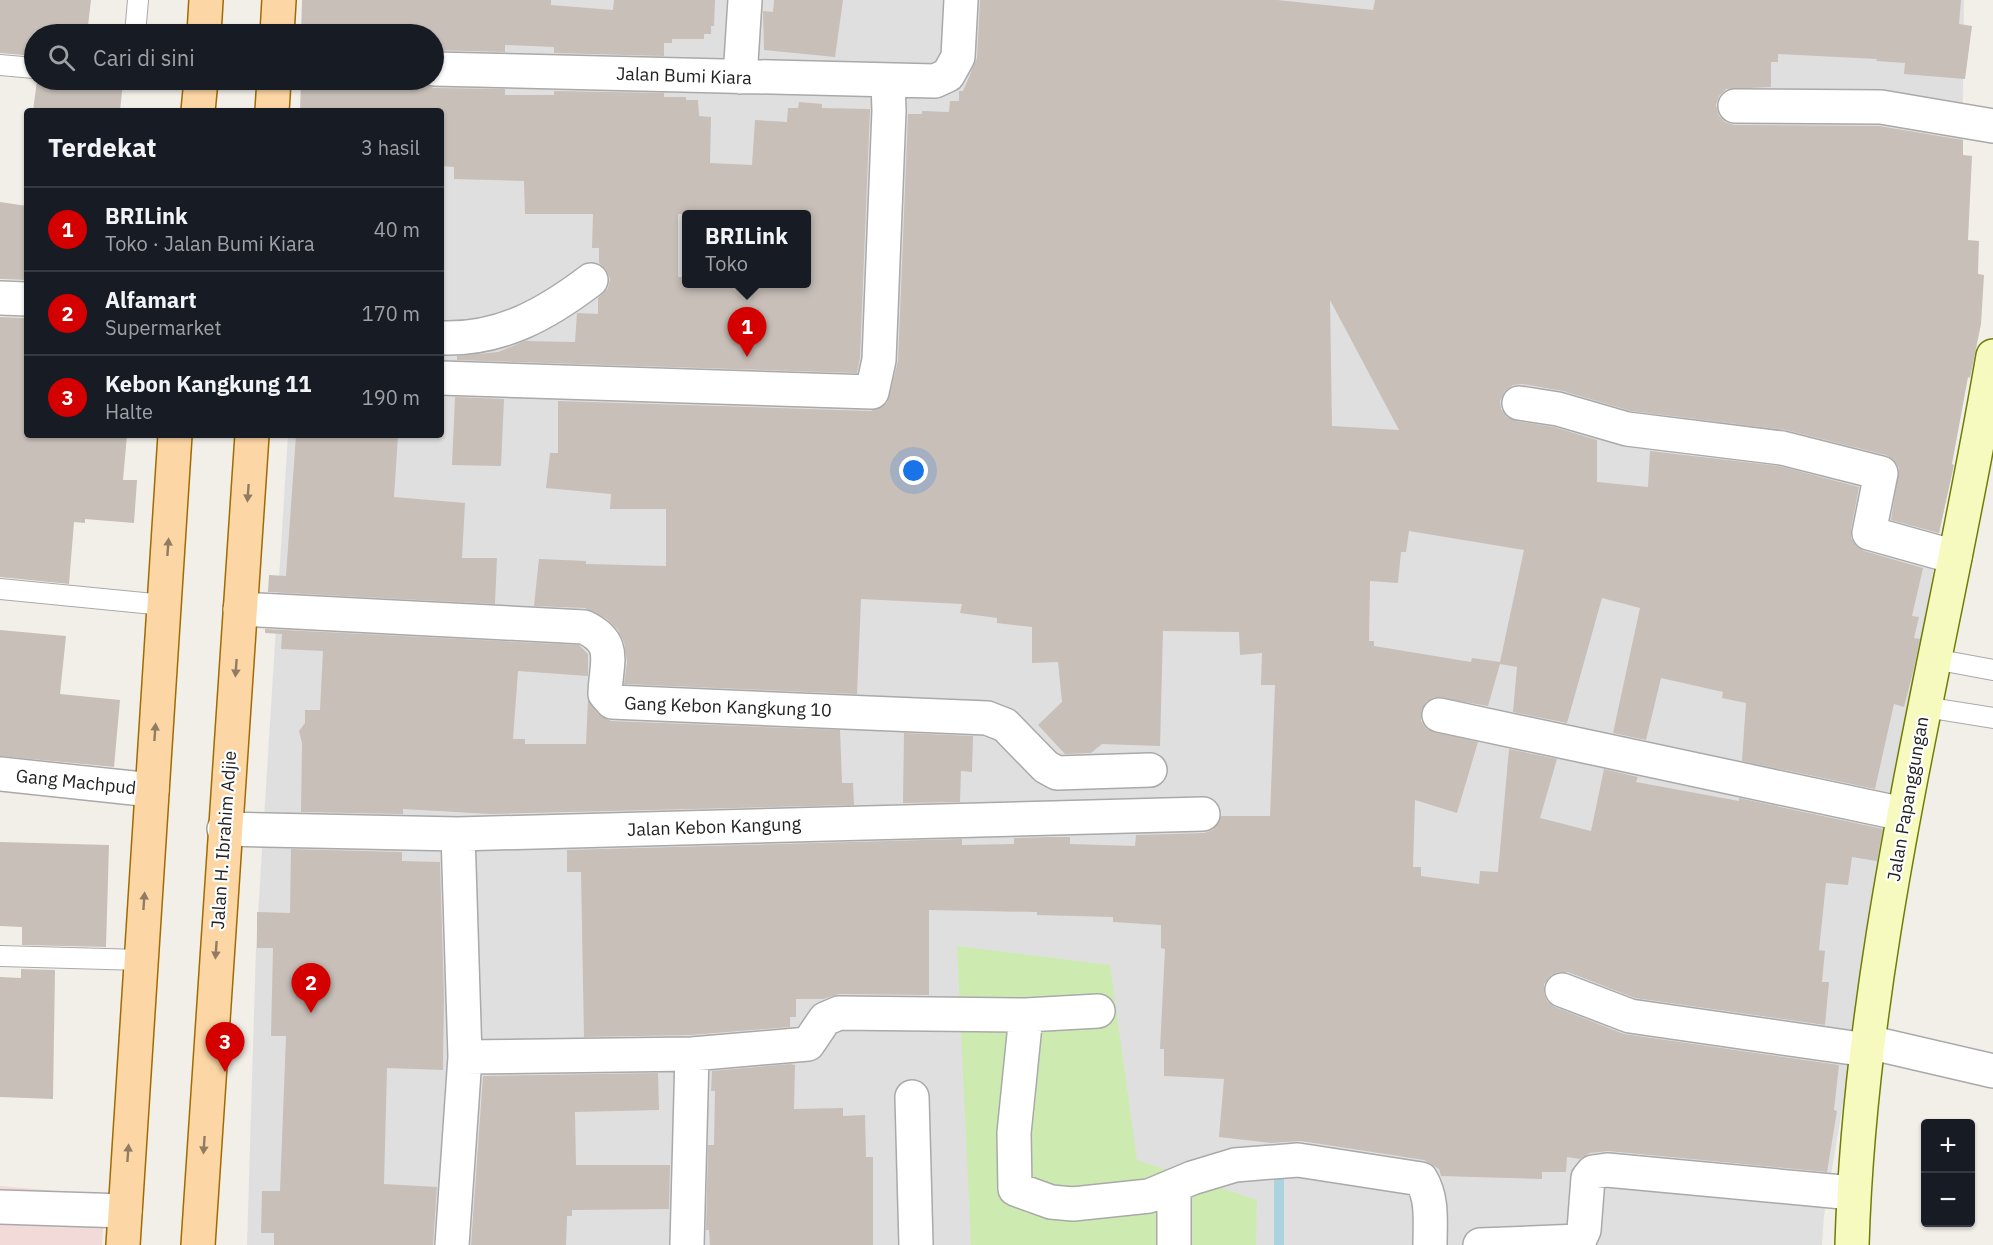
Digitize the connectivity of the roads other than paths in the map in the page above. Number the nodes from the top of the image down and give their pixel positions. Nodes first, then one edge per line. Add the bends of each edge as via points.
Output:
1 (138, 0) edge
2 (206, 0) edge
3 (279, 0) edge
4 (745, 0) edge
5 (961, 0) edge
6 (136, 24) edge
7 (205, 24) edge
8 (278, 24) edge
9 (0, 65) edge
10 (24, 67) edge
11 (444, 69) edge
12 (740, 77) junction
13 (888, 81) junction
14 (273, 90) edge
15 (1735, 106) dead end
16 (272, 108) edge
17 (1993, 126) edge
18 (591, 280) dead end
19 (0, 298) edge
20 (24, 299) edge
21 (444, 338) edge
22 (1993, 356) edge
23 (444, 378) edge
24 (1519, 404) dead end
25 (175, 438) edge
26 (252, 438) edge
27 (1986, 439) edge
28 (1955, 557) junction
29 (0, 589) edge
30 (164, 605) junction
31 (240, 609) junction
32 (1934, 659) junction
33 (1992, 669) edge
34 (1925, 707) junction
35 (1439, 715) dead end
36 (1993, 718) edge
37 (1150, 770) dead end
38 (0, 774) edge
39 (152, 790) junction
40 (1203, 814) dead end
41 (1904, 814) junction
42 (224, 829) junction
43 (458, 834) junction
44 (0, 957) edge
45 (141, 960) junction
46 (1562, 990) dead end
47 (1098, 1011) dead end
48 (1026, 1015) junction
49 (1868, 1046) junction
50 (692, 1054) junction
51 (465, 1057) junction
52 (1993, 1071) edge
53 (912, 1097) dead end
54 (1174, 1186) junction
55 (1853, 1193) junction
56 (0, 1207) edge
57 (124, 1211) junction
58 (123, 1245) edge
59 (198, 1245) edge
60 (452, 1245) edge
61 (687, 1245) edge
62 (916, 1245) edge
63 (1174, 1245) edge
64 (1430, 1245) edge
65 (1480, 1245) edge
66 (1851, 1245) edge

1 - 6 lane
2 - 7 main road
3 - 8 main road
4 - 12 street
5 - 13 street, Jalan Bumi Kiara via 958,57 948,75 935,81
9 - 10 lane
11 - 12 street, Jalan Bumi Kiara
12 - 13 street, Jalan Bumi Kiara
13 - 23 street via 879,360 872,392
14 - 16 main road
15 - 17 street via 1881,107
18 - 21 street via 529,321 500,330
19 - 20 street
22 - 27 street, Jalan Papanggungan
24 - 28 street via 1558,409 1627,429 1782,448 1881,473 1869,533
30 -> 25 main road
26 -> 31 main road, Jalan H. Ibrahim Adjie
27 - 28 street, Jalan Papanggungan
28 - 32 street, Jalan Papanggungan
29 - 30 lane
39 -> 30 main road
31 - 37 street, Gang Kebon Kangkung 10 via 584,627 600,635 607,644 605,694 612,702 987,718 1005,725 1057,773
31 -> 42 main road, Jalan H. Ibrahim Adjie
32 - 33 lane
32 - 34 street, Jalan Papanggungan
34 - 36 lane
34 - 41 street, Jalan Papanggungan
35 - 41 street
38 - 39 street, Gang Machpud
45 -> 39 main road
40 - 43 street, Jalan Kebon Kangung
41 - 49 street, Jalan Papanggungan
42 - 43 street, Jalan Kebon Kangung
42 -> 59 main road, Jalan H. Ibrahim Adjie
43 - 51 street
44 - 45 lane
57 -> 45 main road
46 - 49 street via 1630,1016
47 - 48 street
48 - 50 street via 839,1013 825,1019 808,1044
48 - 54 street via 1014,1133 1015,1189 1051,1202 1073,1204 1149,1196
49 - 52 street
49 - 55 street, Jalan Papanggungan
50 - 51 street
50 - 61 street
51 - 60 street
53 - 62 street
54 - 63 street
54 - 64 street via 1235,1165 1298,1160 1412,1176 1421,1179 1426,1188
55 - 65 street via 1607,1170 1593,1172 1588,1178 1584,1230 1579,1241
55 - 66 street, Jalan Papanggungan
56 - 57 street
57 - 58 main road

